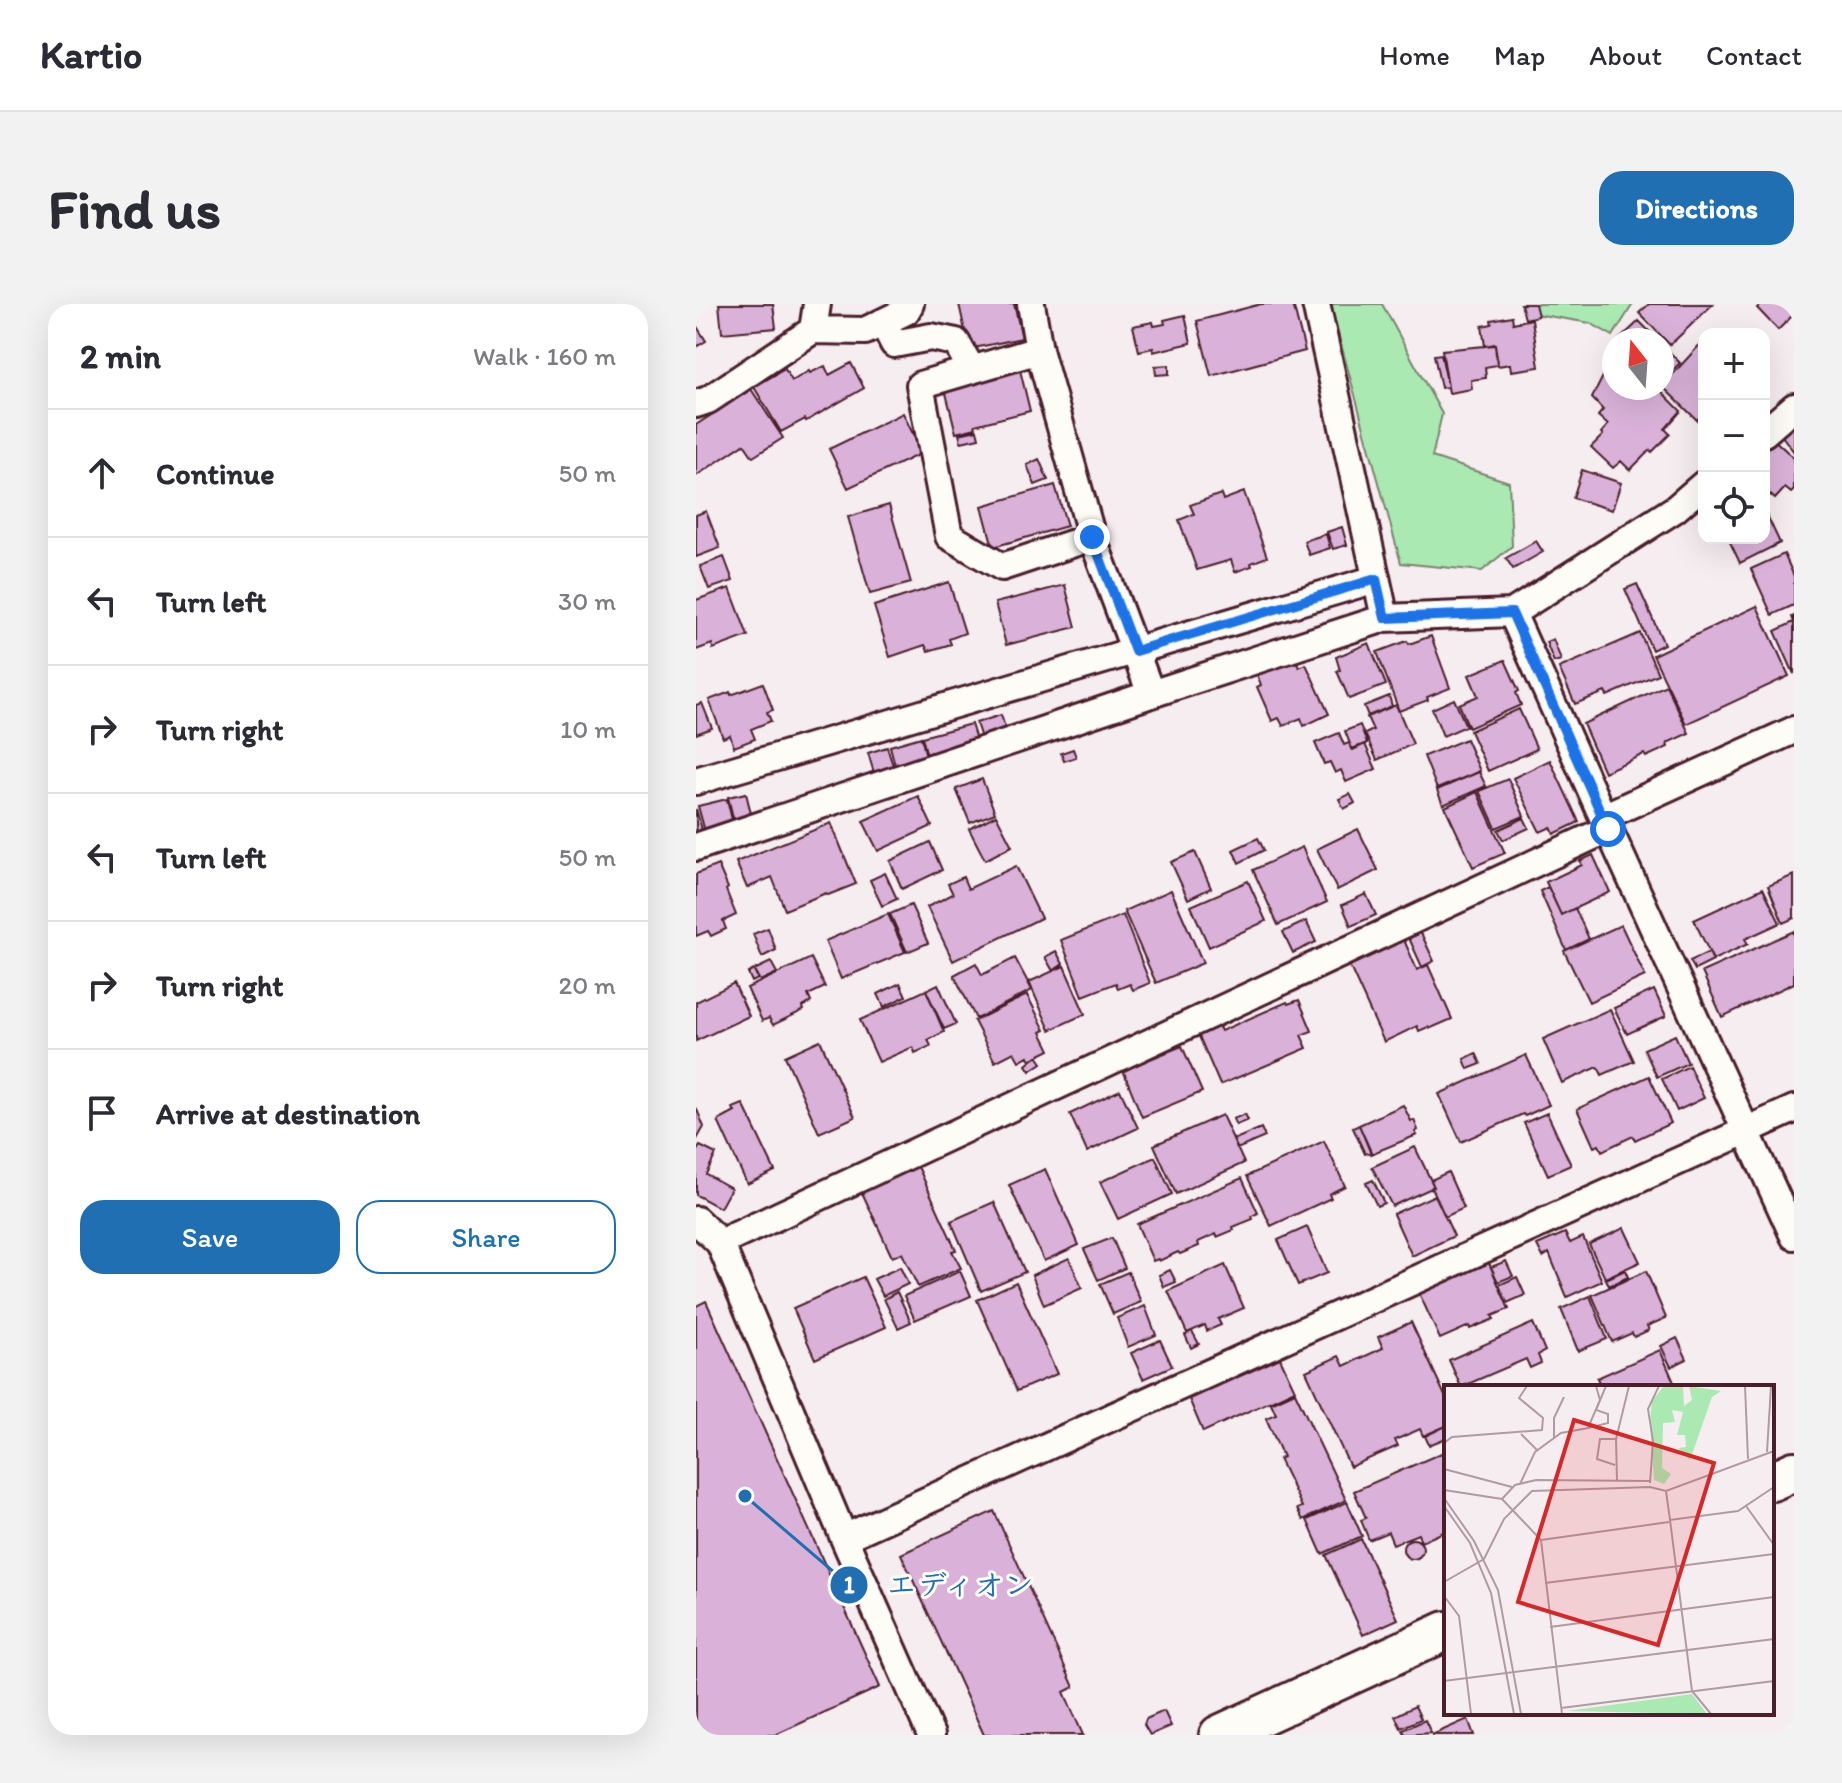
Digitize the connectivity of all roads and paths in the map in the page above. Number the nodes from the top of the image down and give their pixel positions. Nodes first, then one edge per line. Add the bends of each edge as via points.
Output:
1 (910, 304) edge
2 (1031, 304) edge
3 (1316, 304) edge
4 (815, 317) edge
5 (883, 322) junction
6 (1039, 350) junction
7 (972, 370) junction
8 (696, 404) edge
9 (1794, 407) edge
10 (1770, 428) edge
11 (1698, 489) edge
12 (1092, 537) junction
13 (1376, 579) junction
14 (1512, 613) junction
15 (1385, 618) junction
16 (1135, 651) junction
17 (1151, 694) junction
18 (1794, 730) edge
19 (696, 781) edge
20 (1605, 823) junction
21 (696, 847) edge
22 (1794, 1109) edge
23 (1745, 1130) junction
24 (696, 1220) edge
25 (1794, 1236) edge
26 (720, 1243) junction
27 (1794, 1471) edge
28 (1774, 1480) edge
29 (844, 1538) junction
30 (1444, 1632) edge
31 (931, 1735) edge
32 (1219, 1735) edge

1 - 5 street
2 - 6 street
3 - 13 street
4 - 5 street via 865,331
4 - 8 street
5 - 7 street via 894,344 931,337 956,342
6 - 7 street
6 - 12 street
7 - 12 street via 920,385 949,536 1002,567
9 - 10 street
11 - 14 street
12 - 16 street
13 - 15 street
13 - 16 street
14 - 15 street
14 - 20 street
15 - 17 street
16 - 17 street
16 - 19 street
17 - 21 street
18 - 20 street
20 - 23 street
20 - 26 street
22 - 23 street
23 - 25 street
23 - 29 street
24 - 26 street
26 - 29 street
27 - 28 street
29 - 31 street
30 - 32 street

